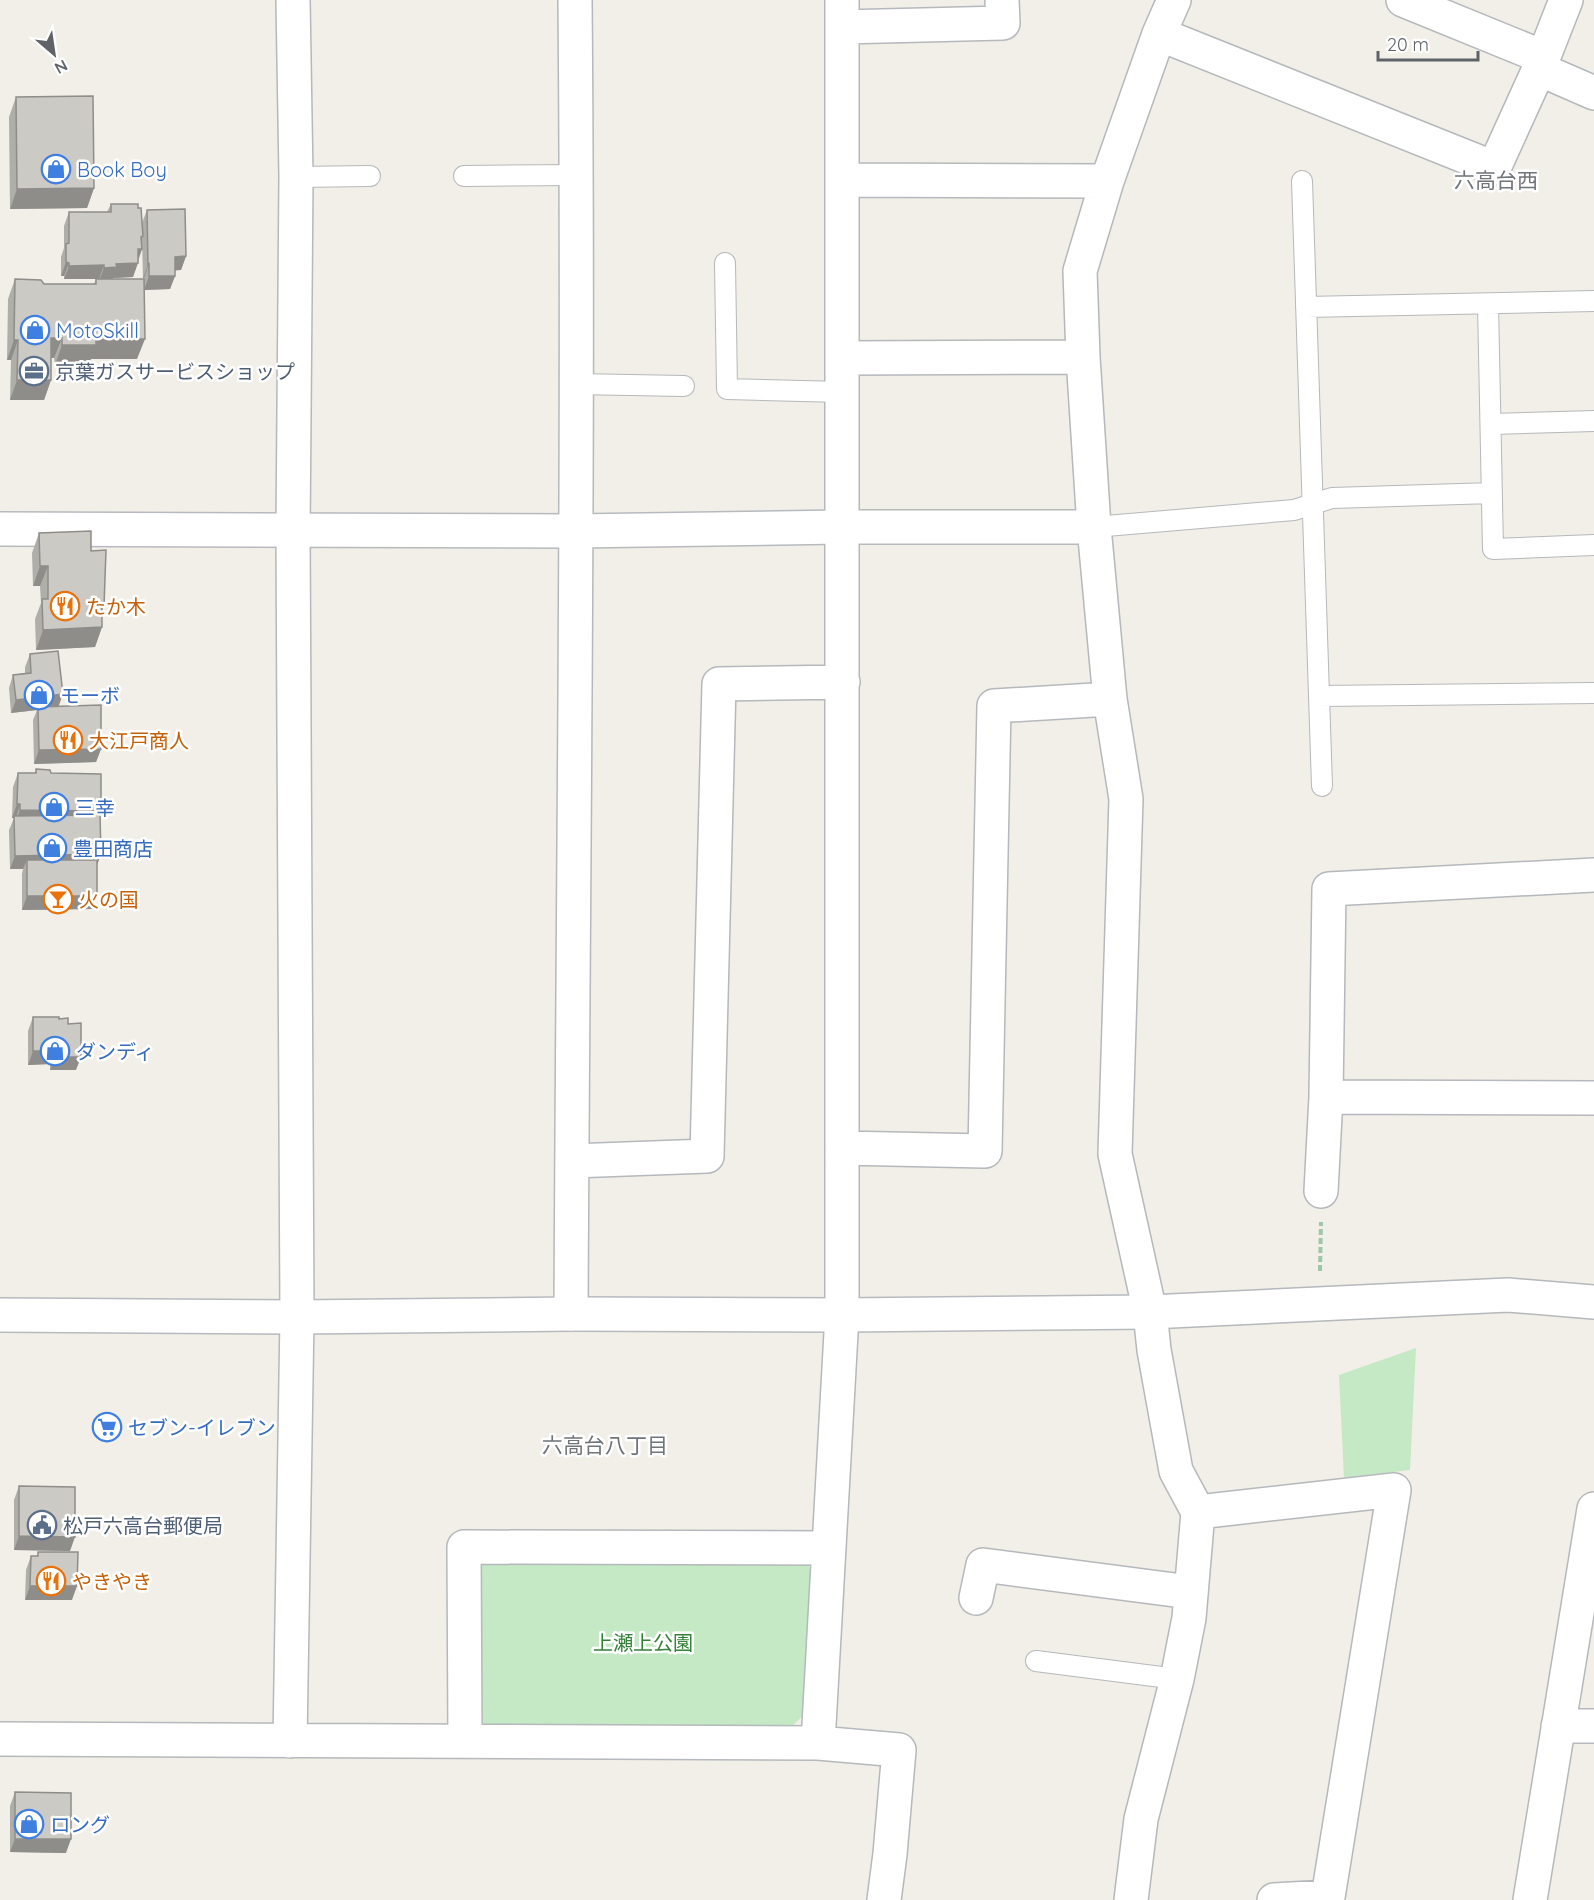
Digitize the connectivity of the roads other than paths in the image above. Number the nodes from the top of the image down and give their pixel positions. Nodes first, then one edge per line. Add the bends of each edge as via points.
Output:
1 (293, 0) edge
2 (575, 0) edge
3 (1002, 0) edge
4 (1174, 0) edge
5 (1566, 0) edge
6 (1423, 4) edge
7 (842, 14) edge
8 (1159, 34) junction
9 (1541, 63) junction
10 (1594, 93) edge
11 (576, 175) junction
12 (370, 176) dead end
13 (464, 176) dead end
14 (296, 177) junction
15 (843, 180) junction
16 (1107, 181) junction
17 (1302, 181) dead end
18 (725, 263) dead end
19 (1594, 301) edge
20 (1488, 304) junction
21 (1306, 307) junction
22 (1083, 357) junction
23 (843, 358) junction
24 (575, 384) junction
25 (684, 386) dead end
26 (842, 392) junction
27 (1594, 421) edge
28 (1491, 424) junction
29 (1492, 493) junction
30 (1312, 504) junction
31 (842, 527) junction
32 (1094, 527) junction
33 (0, 529) edge
34 (293, 531) junction
35 (576, 531) junction
36 (1594, 546) edge
37 (843, 682) junction
38 (1594, 693) edge
39 (1319, 696) junction
40 (1110, 699) junction
41 (1322, 786) dead end
42 (1594, 874) edge
43 (1326, 1097) junction
44 (1594, 1098) edge
45 (842, 1148) junction
46 (572, 1161) junction
47 (1321, 1191) road end
48 (1594, 1302) edge
49 (1150, 1312) junction
50 (571, 1314) junction
51 (0, 1315) edge
52 (842, 1315) junction
53 (297, 1317) junction
54 (1198, 1512) junction
55 (1594, 1515) edge
56 (829, 1548) junction
57 (1190, 1592) junction
58 (976, 1598) dead end
59 (1036, 1661) dead end
60 (1178, 1679) junction
61 (1558, 1726) junction
62 (1594, 1726) edge
63 (0, 1739) edge
64 (290, 1741) junction
65 (465, 1741) junction
66 (818, 1743) junction
67 (884, 1900) edge
68 (1131, 1900) edge
69 (1274, 1900) edge
70 (1530, 1900) edge

1 - 14 street
2 - 11 street
3 - 7 street via 1003,23
4 - 8 street
5 - 9 street
6 - 9 street
7 - 15 street
8 - 9 street via 1494,168
8 - 16 street
9 - 10 street
11 - 13 lane
11 - 24 street
12 - 14 lane
14 - 34 street
15 - 16 street
15 - 23 street
16 - 22 street via 1080,272
17 - 21 lane
18 - 26 lane via 727,389
19 - 20 lane
20 - 21 lane
20 - 28 lane
21 - 30 lane
22 - 23 street
22 - 32 street
23 - 26 street
24 - 25 lane
24 - 35 street
26 - 31 street
27 - 28 lane
28 - 29 lane
29 - 30 lane via 1332,498
29 - 36 lane via 1493,549
30 - 32 lane via 1294,510
30 - 39 lane
31 - 32 street
31 - 35 street
31 - 37 street
32 - 40 street
33 - 34 street
34 - 35 street
34 - 53 street
35 - 46 street
37 - 45 street
37 - 46 street via 719,684 707,1156
38 - 39 lane
39 - 41 lane
40 - 45 street via 994,706 985,1151
40 - 49 street via 1126,799 1115,1154
42 - 43 street via 1329,889
43 - 44 street
43 - 47 street
45 - 52 street
46 - 50 street
48 - 49 street via 1508,1295
49 - 52 street
49 - 54 street via 1176,1471
50 - 52 street
50 - 53 street
51 - 53 street
52 - 56 street
53 - 64 street
54 - 57 street
54 - 69 street via 1394,1490 1328,1897
55 - 61 street
56 - 65 street via 464,1547
56 - 66 street
57 - 58 street via 983,1566
57 - 60 street via 1190,1618
59 - 60 lane
60 - 68 street via 1141,1819
61 - 62 street
61 - 70 street
63 - 64 street
64 - 65 street
65 - 66 street
66 - 67 street via 900,1750

